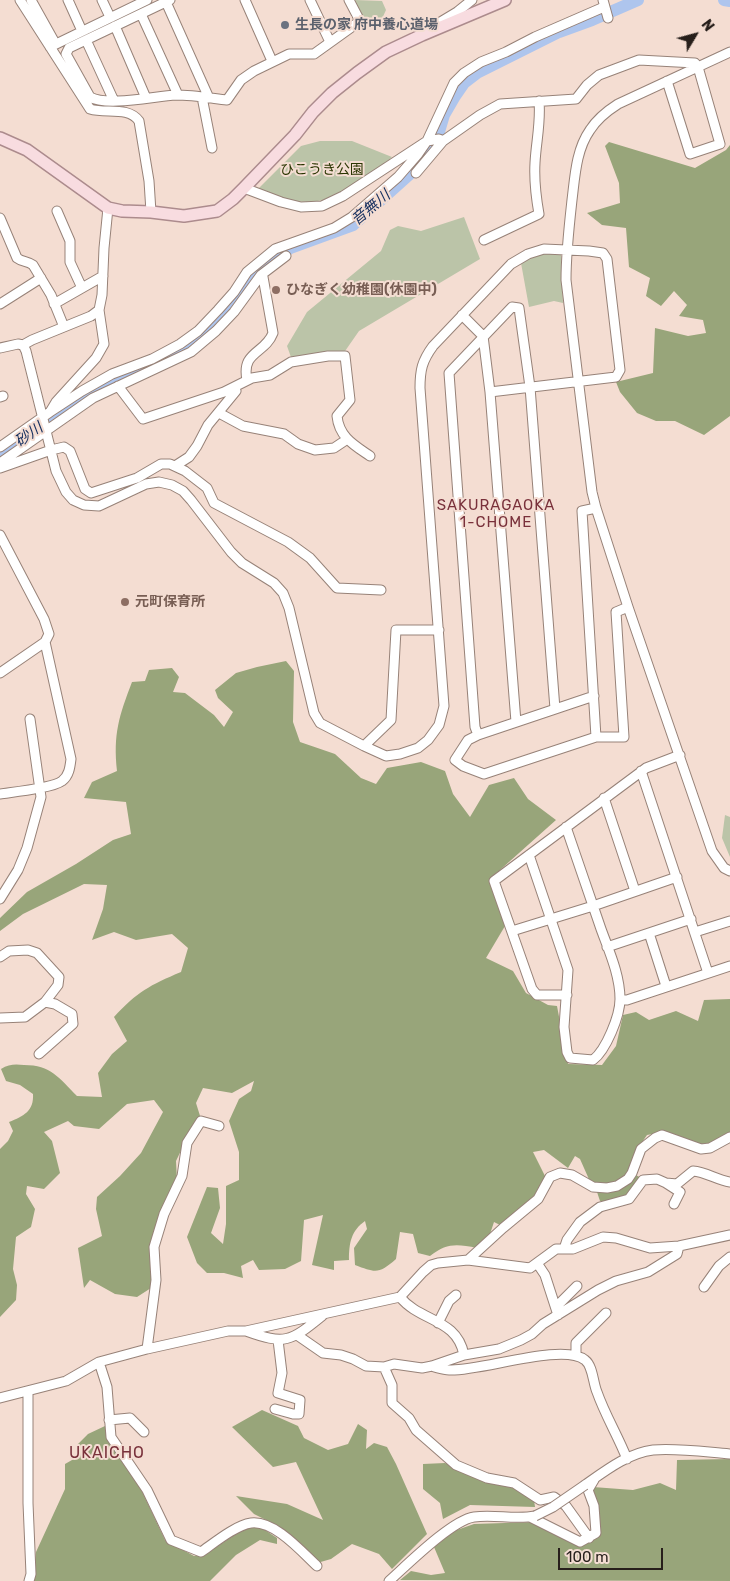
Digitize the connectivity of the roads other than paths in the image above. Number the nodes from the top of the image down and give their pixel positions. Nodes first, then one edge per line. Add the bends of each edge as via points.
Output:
1 (20, 0) edge
2 (31, 0) edge
3 (68, 0) edge
4 (102, 0) edge
5 (147, 0) edge
6 (245, 0) edge
7 (310, 0) edge
8 (349, 0) edge
9 (472, 0) edge
10 (505, 0) edge
11 (168, 1) edge
12 (135, 3) edge
13 (604, 3) edge
14 (141, 14) junction
15 (110, 17) junction
16 (608, 18) dead end
17 (115, 26) junction
18 (82, 31) junction
19 (422, 35) junction
20 (86, 40) junction
21 (330, 42) junction
22 (53, 45) junction
23 (730, 52) edge
24 (272, 61) junction
25 (698, 67) junction
26 (667, 81) junction
27 (81, 90) junction
28 (178, 95) junction
29 (146, 98) junction
30 (206, 98) junction
31 (114, 101) junction
32 (539, 102) junction
33 (0, 138) edge
34 (441, 140) junction
35 (427, 141) junction
36 (212, 148) dead end
37 (416, 174) dead end
38 (244, 188) junction
39 (108, 208) junction
40 (57, 211) dead end
41 (150, 212) junction
42 (0, 218) edge
43 (484, 240) dead end
44 (566, 250) junction
45 (286, 256) dead end
46 (261, 275) junction
47 (103, 276) junction
48 (41, 278) junction
49 (82, 288) junction
50 (0, 304) edge
51 (54, 304) junction
52 (99, 310) junction
53 (462, 315) junction
54 (64, 327) junction
55 (483, 336) junction
56 (23, 345) junction
57 (0, 348) edge
58 (247, 380) junction
59 (578, 381) junction
60 (118, 386) junction
61 (234, 387) junction
62 (530, 387) junction
63 (490, 392) junction
64 (218, 413) junction
65 (46, 414) junction
66 (46, 432) junction
67 (346, 440) junction
68 (0, 447) edge
69 (51, 450) junction
70 (370, 456) dead end
71 (0, 463) edge
72 (175, 466) junction
73 (0, 468) edge
74 (92, 494) junction
75 (121, 497) junction
76 (596, 508) junction
77 (1, 539) edge
78 (380, 590) dead end
79 (628, 607) junction
80 (439, 630) junction
81 (45, 642) junction
82 (0, 673) edge
83 (594, 696) junction
84 (555, 709) junction
85 (30, 719) dead end
86 (516, 722) junction
87 (478, 735) junction
88 (596, 737) junction
89 (364, 746) junction
90 (680, 755) junction
91 (641, 771) junction
92 (40, 788) junction
93 (0, 794) edge
94 (604, 798) junction
95 (566, 827) junction
96 (529, 855) junction
97 (730, 872) edge
98 (677, 877) junction
99 (635, 891) junction
100 (0, 898) edge
101 (593, 906) junction
102 (551, 919) junction
103 (691, 919) junction
104 (730, 921) edge
105 (512, 931) junction
106 (695, 932) junction
107 (649, 933) junction
108 (607, 947) junction
109 (0, 957) edge
110 (730, 966) edge
111 (708, 973) junction
112 (666, 986) junction
113 (566, 995) junction
114 (620, 1000) junction
115 (46, 1002) junction
116 (0, 1018) edge
117 (39, 1054) dead end
118 (219, 1126) dead end
119 (730, 1137) edge
120 (730, 1182) edge
121 (666, 1183) junction
122 (674, 1204) dead end
123 (730, 1235) edge
124 (678, 1246) junction
125 (564, 1249) junction
126 (730, 1257) edge
127 (468, 1260) junction
128 (537, 1263) junction
129 (577, 1286) dead end
130 (704, 1287) dead end
131 (456, 1295) dead end
132 (400, 1297) junction
133 (557, 1311) junction
134 (606, 1313) dead end
135 (324, 1315) junction
136 (438, 1323) junction
137 (246, 1331) junction
138 (297, 1335) junction
139 (278, 1340) junction
140 (146, 1349) junction
141 (464, 1355) junction
142 (576, 1355) junction
143 (98, 1362) junction
144 (432, 1366) junction
145 (384, 1367) junction
146 (28, 1391) junction
147 (0, 1398) edge
148 (275, 1409) dead end
149 (109, 1420) junction
150 (144, 1432) dead end
151 (730, 1454) edge
152 (627, 1459) junction
153 (595, 1478) junction
154 (533, 1516) junction
155 (589, 1538) junction
156 (316, 1566) dead end
157 (29, 1581) edge
158 (389, 1581) edge

1 - 22 street
2 - 22 street
3 - 18 street
4 - 15 street
5 - 12 street
6 - 24 street
7 - 21 street
8 - 21 street via 360,22
9 - 19 street
10 - 19 main road
11 - 14 street
11 - 30 street
12 - 15 street
13 - 16 street
13 - 35 street via 481,62 464,74 454,83
14 - 17 street
14 - 28 street
15 - 18 street
17 - 20 street
17 - 29 street
18 - 22 street
19 - 38 main road via 386,52 332,93
20 - 27 street via 69,48 66,54
20 - 31 street
21 - 24 street via 314,54 289,54
22 - 27 street
23 - 25 street
24 - 30 street via 241,80 226,100
25 - 26 street
25 - 26 street via 720,144 690,154
25 - 32 street via 695,63 639,60 599,75 576,99
26 - 44 street via 618,104 589,130 576,167
27 - 31 street via 97,101
27 - 41 street via 90,108 128,112 139,121 149,180
28 - 29 street
28 - 30 street
29 - 31 street
30 - 36 street
32 - 34 street via 500,104
32 - 43 street via 535,192 539,214
33 - 39 main road via 27,150
34 - 35 street
34 - 37 street
35 - 38 street via 343,196 322,206 287,204
35 - 65 street via 398,177 352,217 334,228 276,249 254,266 218,310 186,340 152,360 112,374
38 - 41 main road via 217,211 184,216
39 - 41 main road
39 - 47 street
40 - 49 street via 70,241 70,262
42 - 48 street via 17,258 33,265
44 - 53 street via 544,249 511,264
44 - 59 street via 566,280
44 - 59 street via 603,253 607,259 620,370 616,377
45 - 46 street
46 - 58 street via 273,333 247,363
46 - 60 street via 234,312 191,352
47 - 49 street
47 - 52 street
48 - 50 street
48 - 51 street
49 - 51 street
51 - 54 street
52 - 54 street
52 - 65 street via 104,344 96,358
53 - 55 street
53 - 80 street via 433,346 420,370
54 - 56 street
55 - 62 street via 512,307 519,308
55 - 63 street
55 - 87 street via 449,373
56 - 57 street
56 - 65 street
58 - 61 street
58 - 67 street via 270,375 291,362 345,356 350,400 336,416
59 - 62 street
59 - 76 street
60 - 61 street via 143,419
60 - 66 street via 93,398
61 - 64 street via 236,391
62 - 63 street
62 - 84 street
63 - 86 street
64 - 67 street via 243,426 284,434 315,450 334,448
64 - 72 street via 189,457
65 - 66 street
65 - 68 street
66 - 69 street
66 - 71 street
67 - 70 street
69 - 73 street
69 - 74 street via 64,447 70,451 85,489
69 - 75 street via 60,482 73,500 99,506
72 - 74 street via 161,464 136,478
72 - 78 street via 207,488 214,503 288,542 310,558 337,588
74 - 75 street via 94,497 119,494
75 - 89 street via 146,484 159,482 183,491 231,552 274,583 283,593 289,608 314,713 320,723
76 - 79 street
76 - 83 street via 582,511
77 - 81 street via 44,618 49,634
79 - 88 street via 616,612 624,737
79 - 90 street
80 - 89 street via 396,630 391,720
80 - 89 street via 444,706 439,725 418,748 400,754 386,756
81 - 82 street
81 - 92 street via 71,760 69,772 62,781
83 - 84 street
83 - 88 street
84 - 86 street
85 - 92 street
86 - 87 street
87 - 88 street via 468,740 455,760 484,774
90 - 91 street
90 - 97 street via 712,851
91 - 94 street
91 - 98 street
92 - 93 street
92 - 100 street via 27,848 18,870
94 - 95 street
94 - 99 street
95 - 96 street
95 - 101 street
96 - 102 street
96 - 105 street via 494,881
98 - 99 street
98 - 103 street
99 - 101 street
101 - 102 street
101 - 108 street
102 - 105 street
102 - 113 street via 568,970
103 - 106 street
103 - 107 street
104 - 106 street
105 - 113 street via 532,989 538,994
106 - 111 street
107 - 108 street
107 - 112 street
108 - 114 street via 617,976
109 - 115 street via 9,951 37,953 59,977 58,985
110 - 111 street
111 - 112 street
112 - 114 street
113 - 114 street via 564,1027 570,1058 593,1060 600,1054 615,1023
115 - 116 street via 25,1017
115 - 117 street via 72,1014 73,1024
118 - 140 street via 200,1121 187,1143 182,1176 164,1214 154,1247 156,1280
119 - 127 street via 710,1148 701,1149 662,1135 640,1148 628,1180 607,1188 593,1188 572,1175 560,1173 550,1177 538,1199
120 - 121 street via 693,1171 677,1184
121 - 122 street via 680,1192
121 - 125 street via 657,1179 643,1180 629,1199 600,1207 580,1222
123 - 124 street
124 - 125 street via 650,1248 603,1237 573,1249
124 - 133 street via 677,1254 648,1272 616,1281
125 - 128 street via 556,1249
126 - 130 street
127 - 128 street via 530,1268
127 - 132 street via 431,1265
128 - 133 street via 545,1275
129 - 133 street
131 - 136 street via 449,1301
132 - 135 street
132 - 136 street via 406,1305
133 - 141 street via 521,1340 499,1350
134 - 142 street via 576,1342
135 - 137 street
135 - 138 street
136 - 141 street via 454,1332
137 - 139 street
137 - 140 street via 228,1331
138 - 139 street
138 - 145 street via 323,1353 341,1355 366,1366
139 - 148 street via 282,1373 278,1393 300,1400 299,1414
140 - 143 street
141 - 144 street
142 - 144 street via 561,1354 449,1370
142 - 152 street via 590,1367 597,1392
143 - 146 street via 66,1381
143 - 149 street via 107,1387
144 - 145 street via 422,1368 394,1364
145 - 155 street via 392,1385 392,1403 409,1418 416,1430 456,1464 487,1478 514,1483 540,1500 554,1497 566,1506
146 - 147 street
146 - 157 street
149 - 150 street via 130,1418
149 - 156 street via 112,1437 147,1490 171,1540 201,1552 241,1526 265,1524 284,1536
151 - 152 street via 652,1450
152 - 153 street
153 - 154 street, bridge via 553,1507
153 - 155 street via 588,1490 594,1506 596,1533
154 - 155 street via 580,1542
154 - 158 street via 472,1517 459,1522

